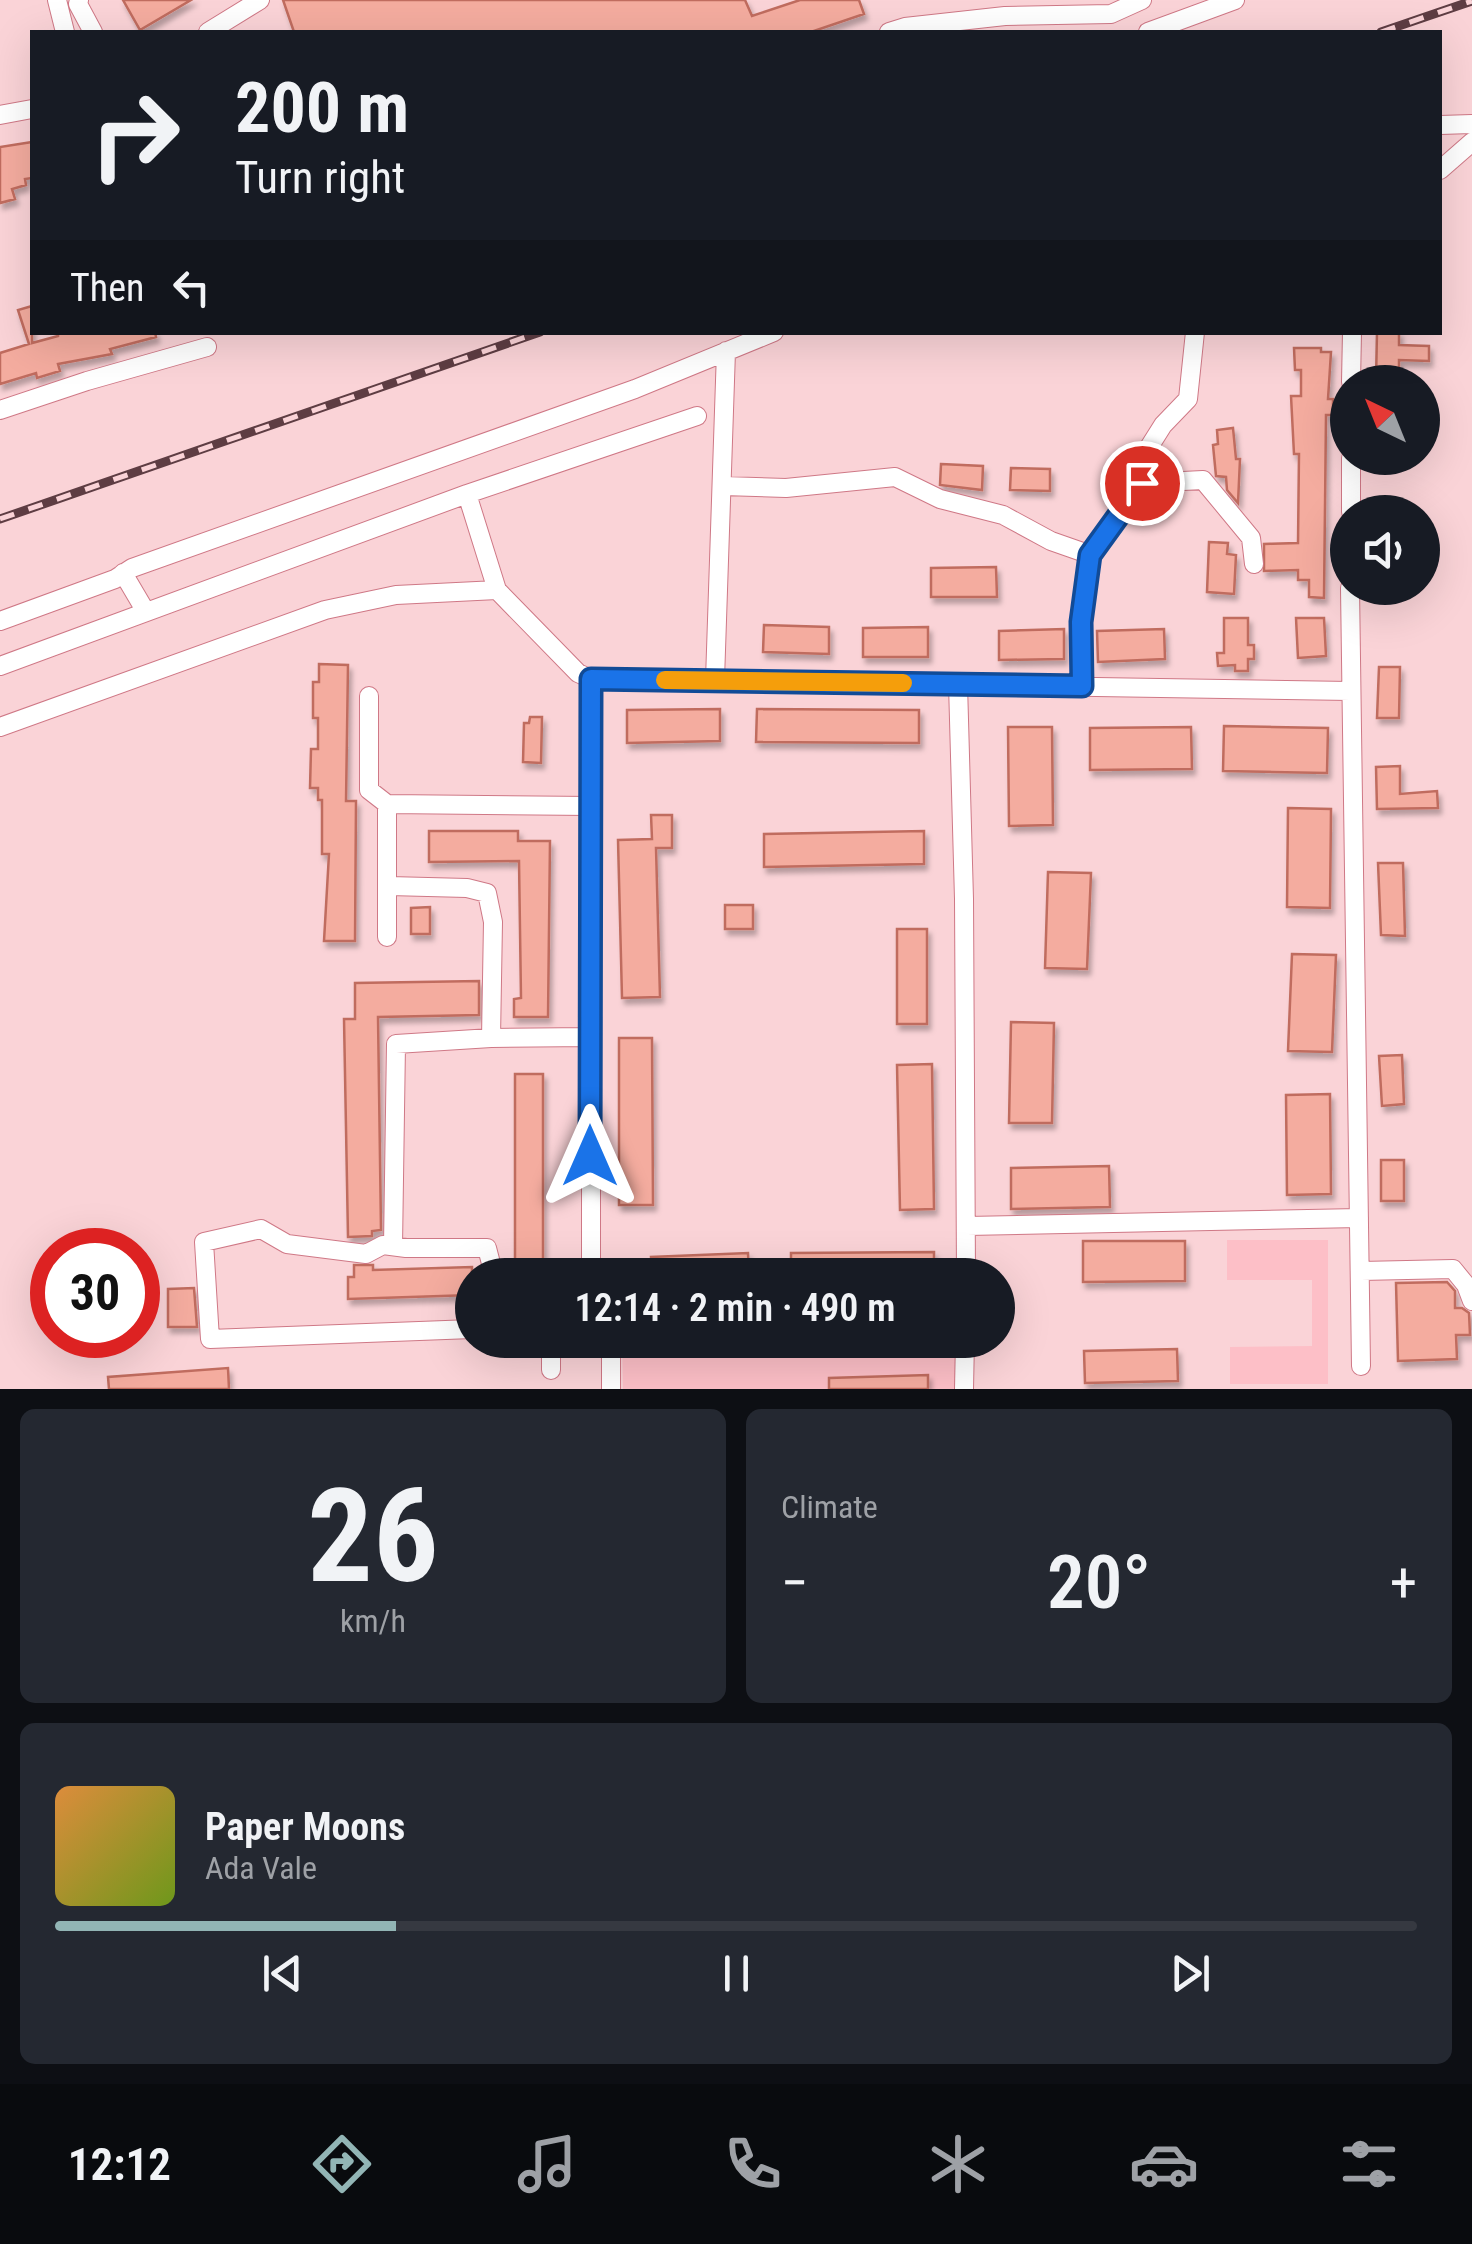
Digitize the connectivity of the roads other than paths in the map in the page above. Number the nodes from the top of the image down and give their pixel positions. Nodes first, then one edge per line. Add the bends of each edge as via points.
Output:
1 (57, 0) edge
2 (79, 0) edge
3 (260, 0) edge
4 (1142, 0) edge
5 (1235, 0) edge
6 (64, 30) edge
7 (92, 30) edge
8 (211, 30) edge
9 (895, 30) edge
10 (1153, 30) edge
11 (30, 109) edge
12 (0, 115) edge
13 (1472, 124) edge
14 (1442, 125) edge
15 (1472, 142) edge
16 (1442, 168) edge
17 (766, 335) edge
18 (1196, 335) edge
19 (1352, 335) edge
20 (207, 347) dead end
21 (726, 350) junction
22 (1351, 365) edge
23 (0, 410) edge
24 (697, 416) dead end
25 (1142, 483) junction
26 (723, 486) junction
27 (467, 494) junction
28 (1090, 555) junction
29 (1254, 564) dead end
30 (123, 574) junction
31 (498, 590) junction
32 (1350, 605) edge
33 (146, 612) junction
34 (0, 621) edge
35 (0, 666) edge
36 (591, 679) junction
37 (715, 680) junction
38 (958, 684) junction
39 (1082, 686) junction
40 (1350, 691) junction
41 (369, 696) dead end
42 (0, 727) edge
43 (387, 804) junction
44 (591, 806) junction
45 (389, 886) junction
46 (387, 938) dead end
47 (590, 1037) junction
48 (491, 1038) junction
49 (1359, 1218) junction
50 (968, 1226) junction
51 (393, 1246) junction
52 (490, 1258) edge
53 (591, 1258) edge
54 (967, 1258) edge
55 (1361, 1272) junction
56 (1472, 1301) edge
57 (455, 1330) edge
58 (551, 1358) edge
59 (611, 1358) edge
60 (965, 1358) edge
61 (1360, 1366) dead end
62 (551, 1370) dead end
63 (612, 1389) edge
64 (964, 1389) edge

1 - 6 street
2 - 7 street
3 - 8 street
4 - 9 street via 1111,14 1005,16
5 - 10 street
11 - 12 street
13 - 14 street
15 - 16 street
17 - 21 street
18 - 25 street via 1188,399 1146,452
19 - 22 street
20 - 23 street
21 - 26 street
21 - 30 street
24 - 27 street
25 - 28 street
25 - 29 street via 1204,480 1251,538
26 - 28 street via 786,488 894,477
26 - 37 street
27 - 31 street
27 - 33 street
28 - 39 street
30 - 33 street
30 - 34 street
31 - 36 street
31 - 42 street via 396,595 324,610
32 - 40 street
33 - 35 street
36 - 37 street
36 - 44 street
37 - 38 street
38 - 39 street
38 - 50 street
39 - 40 street
40 - 49 street
41 - 43 street via 369,790
43 - 44 street
43 - 45 street
44 - 47 street
45 - 46 street
45 - 48 street via 487,893 494,922
47 - 48 street
47 - 53 street
48 - 51 street via 396,1044
49 - 50 street
49 - 55 street
50 - 54 street
51 - 52 street via 487,1248
51 - 57 street via 366,1254 310,1248 262,1229 204,1242 210,1339
55 - 56 street via 1453,1269
55 - 61 street
58 - 62 street
59 - 63 street
60 - 64 street

